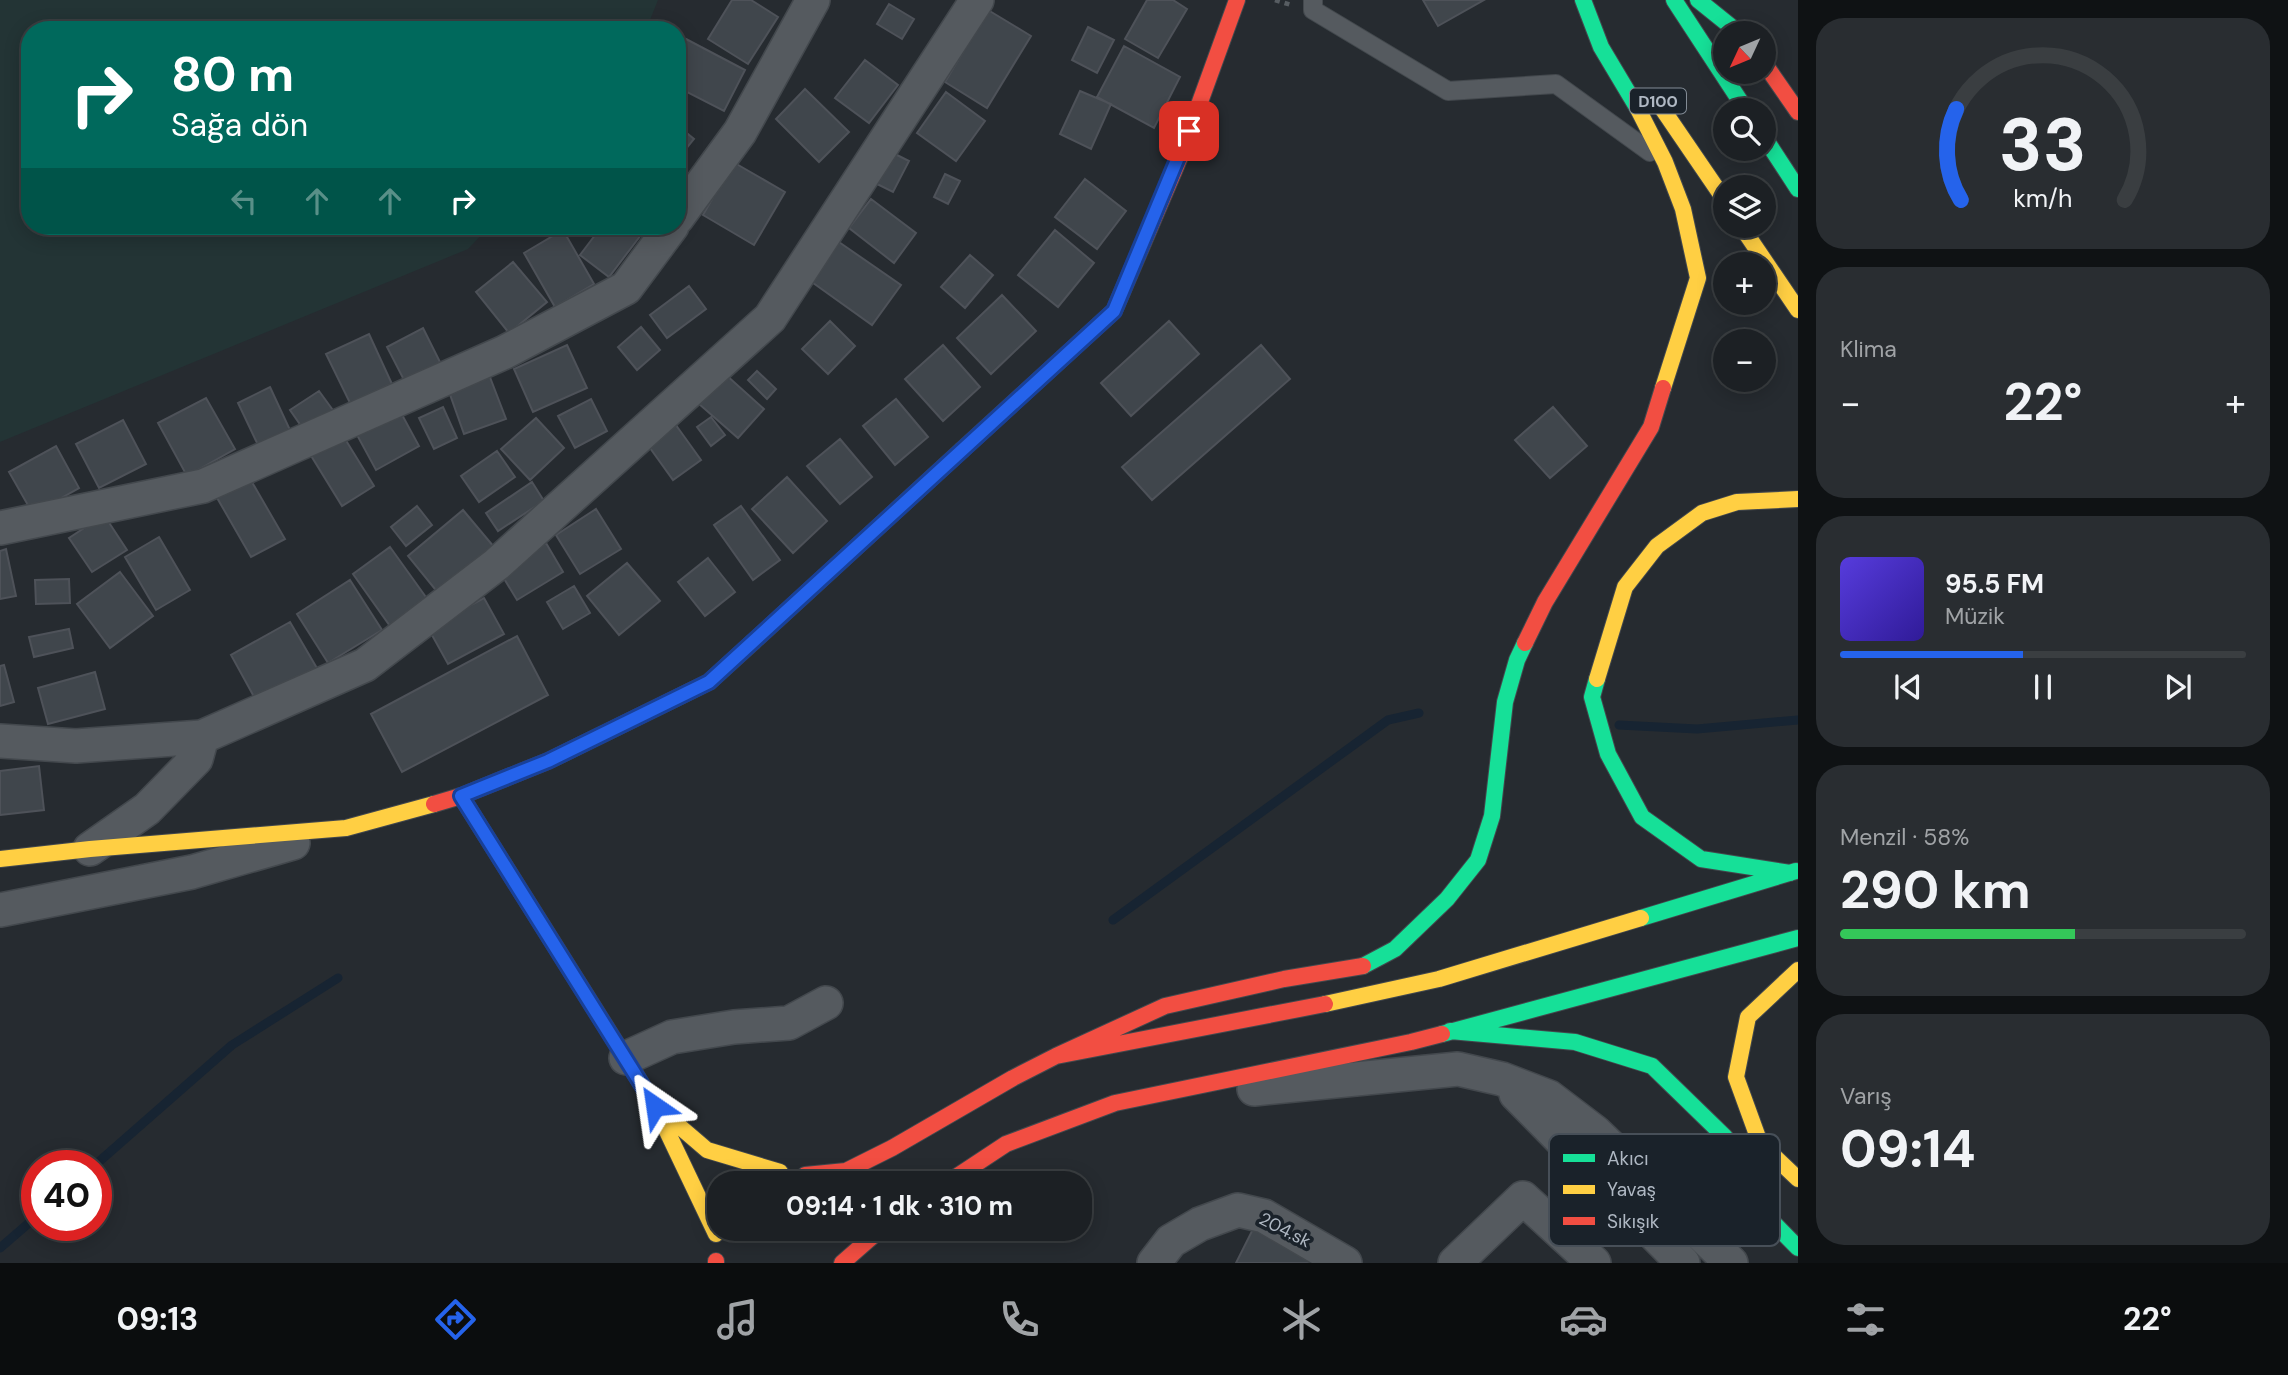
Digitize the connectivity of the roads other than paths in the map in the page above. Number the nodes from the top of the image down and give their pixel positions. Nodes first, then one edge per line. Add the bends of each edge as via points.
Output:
1 (813, 0) edge
2 (977, 0) edge
3 (1237, 0) edge
4 (1313, 0) edge
5 (1583, 0) edge
6 (1591, 0) edge
7 (1674, 0) edge
8 (1698, 0) edge
9 (1724, 21) edge
10 (1612, 33) dead end
11 (1776, 80) edge
12 (1650, 89) dead end
13 (1738, 98) edge
14 (1798, 112) edge
15 (1776, 155) edge
16 (1665, 162) junction
17 (1713, 183) edge
18 (1798, 189) edge
19 (686, 206) edge
20 (664, 235) edge
21 (1749, 238) edge
22 (1798, 310) edge
23 (1798, 499) edge
24 (0, 528) edge
25 (202, 737) junction
26 (0, 741) edge
27 (461, 796) junction
28 (346, 828) junction
29 (90, 849) junction
30 (0, 859) edge
31 (1794, 872) edge
32 (0, 910) edge
33 (1798, 938) edge
34 (1798, 970) edge
35 (826, 1003) dead end
36 (1450, 1031) junction
37 (1056, 1056) junction
38 (626, 1058) junction
39 (1502, 1079) junction
40 (1115, 1103) junction
41 (655, 1106) junction
42 (1556, 1134) edge
43 (1597, 1134) edge
44 (1721, 1134) edge
45 (1757, 1134) edge
46 (1780, 1162) edge
47 (777, 1171) edge
48 (846, 1171) edge
49 (965, 1171) edge
50 (1798, 1180) edge
51 (707, 1205) edge
52 (1549, 1222) edge
53 (1780, 1230) edge
54 (718, 1241) edge
55 (845, 1241) edge
56 (866, 1241) edge
57 (1575, 1246) edge
58 (1666, 1246) edge
59 (1713, 1246) edge
60 (1798, 1248) edge
61 (717, 1262) edge
62 (840, 1263) edge
63 (1154, 1263) edge
64 (1345, 1263) edge
65 (1455, 1263) edge
66 (1594, 1263) edge
67 (1683, 1263) edge
68 (1731, 1263) edge

1 - 19 street via 740,132
2 - 25 street via 770,318 497,564 365,665
3 - 27 main road via 1180,157 1114,311 709,682 548,761
4 - 16 lane via 1313,10 1448,91 1556,84
5 - 16 main road via 1601,47
6 - 10 main road
7 - 13 main road
8 - 9 main road
11 - 14 main road
12 - 17 main road, D100
15 - 18 main road
16 - 37 main road via 1683,209 1698,278 1651,427 1545,602 1517,660 1505,702 1492,816 1478,860 1447,899 1395,949 1360,967 1166,1006
20 - 24 street via 626,288 505,352 202,485
21 - 22 main road
23 - 31 main road via 1737,502 1702,513 1657,546 1625,587 1592,697 1608,754 1643,817 1702,859
25 - 26 street via 76,746
25 - 29 street via 196,759 147,809
27 - 28 main road
27 - 38 main road
28 - 29 main road
28 - 32 street via 192,872
29 - 30 main road
31 - 37 main road via 1439,979
33 - 36 main road
34 - 45 main road via 1748,1017 1736,1077
35 - 38 street via 789,1023 672,1037
36 - 40 main road
36 - 44 main road via 1575,1042 1652,1066
37 - 48 main road
38 - 41 main road
39 - 40 street via 1458,1069
39 - 42 street
39 - 43 street via 1549,1097
40 - 49 main road via 1006,1144
41 - 47 main road via 707,1150
41 - 51 main road
46 - 50 main road
52 - 65 street via 1523,1198
53 - 60 main road
54 - 61 main road
55 - 62 main road
56 - 62 main road
57 - 66 street
58 - 67 street
59 - 68 street
63 - 64 street, 204.sk via 1171,1241 1238,1210 1264,1216

